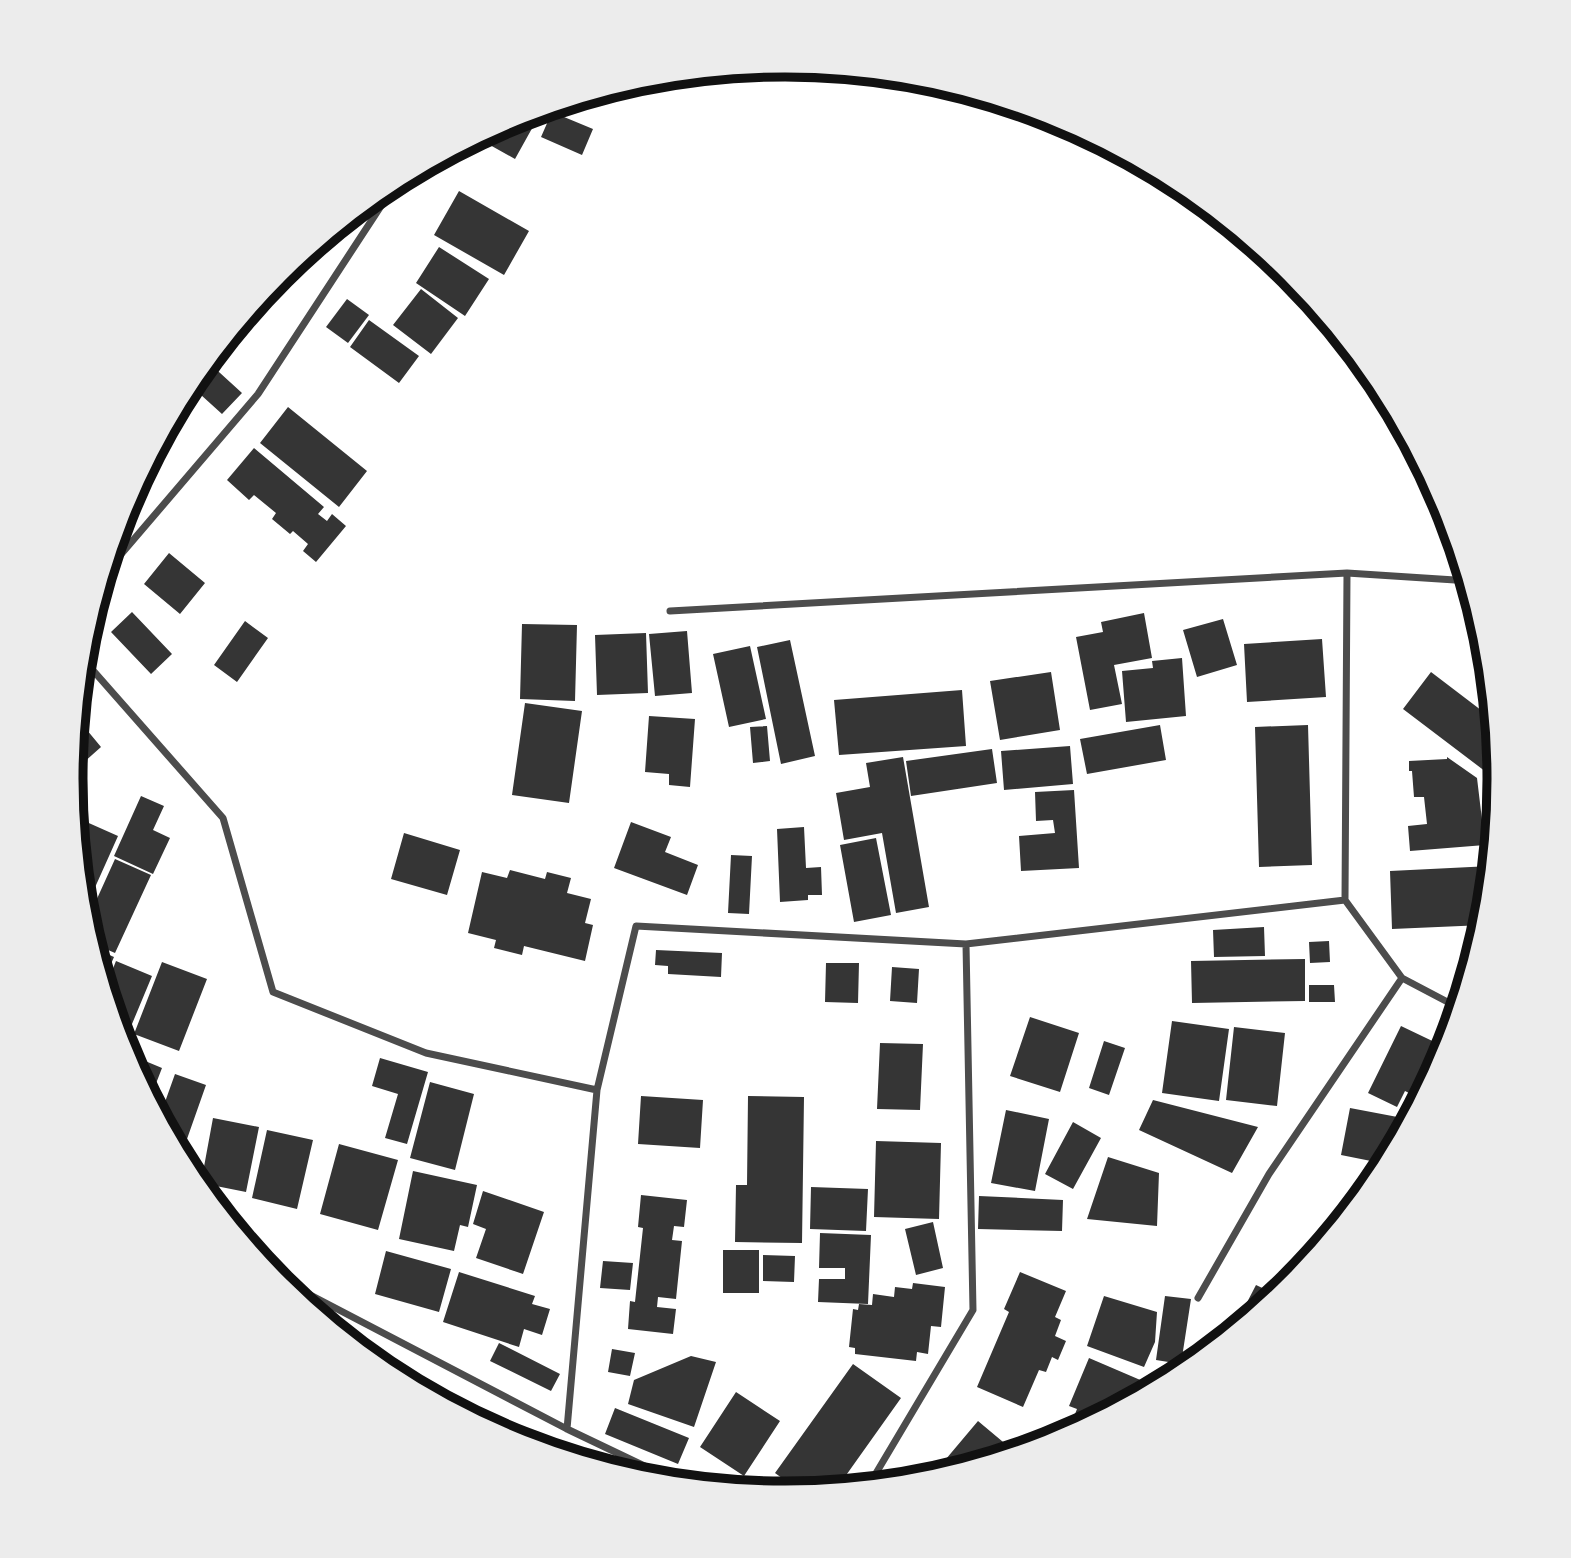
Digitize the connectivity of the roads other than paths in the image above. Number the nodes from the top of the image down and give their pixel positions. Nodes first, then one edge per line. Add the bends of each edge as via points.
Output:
1 (382, 205) edge
2 (120, 555) edge
3 (1347, 573) junction
4 (1458, 577) edge
5 (670, 611) dead end
6 (93, 670) edge
7 (1345, 900) junction
8 (966, 944) junction
9 (1402, 978) junction
10 (1451, 1003) edge
11 (597, 1090) junction
12 (310, 1295) edge
13 (1198, 1298) dead end
14 (567, 1429) junction
15 (648, 1468) edge
16 (875, 1475) edge

1 - 2 street via 258,394
3 - 4 street
3 - 5 street
3 - 7 street
6 - 11 street via 223,818 273,992 426,1052
7 - 8 street
7 - 9 street
8 - 11 street via 636,926
8 - 16 street via 972,1310
9 - 10 street
9 - 13 street via 1269,1174
11 - 14 street
12 - 14 street
14 - 15 street

